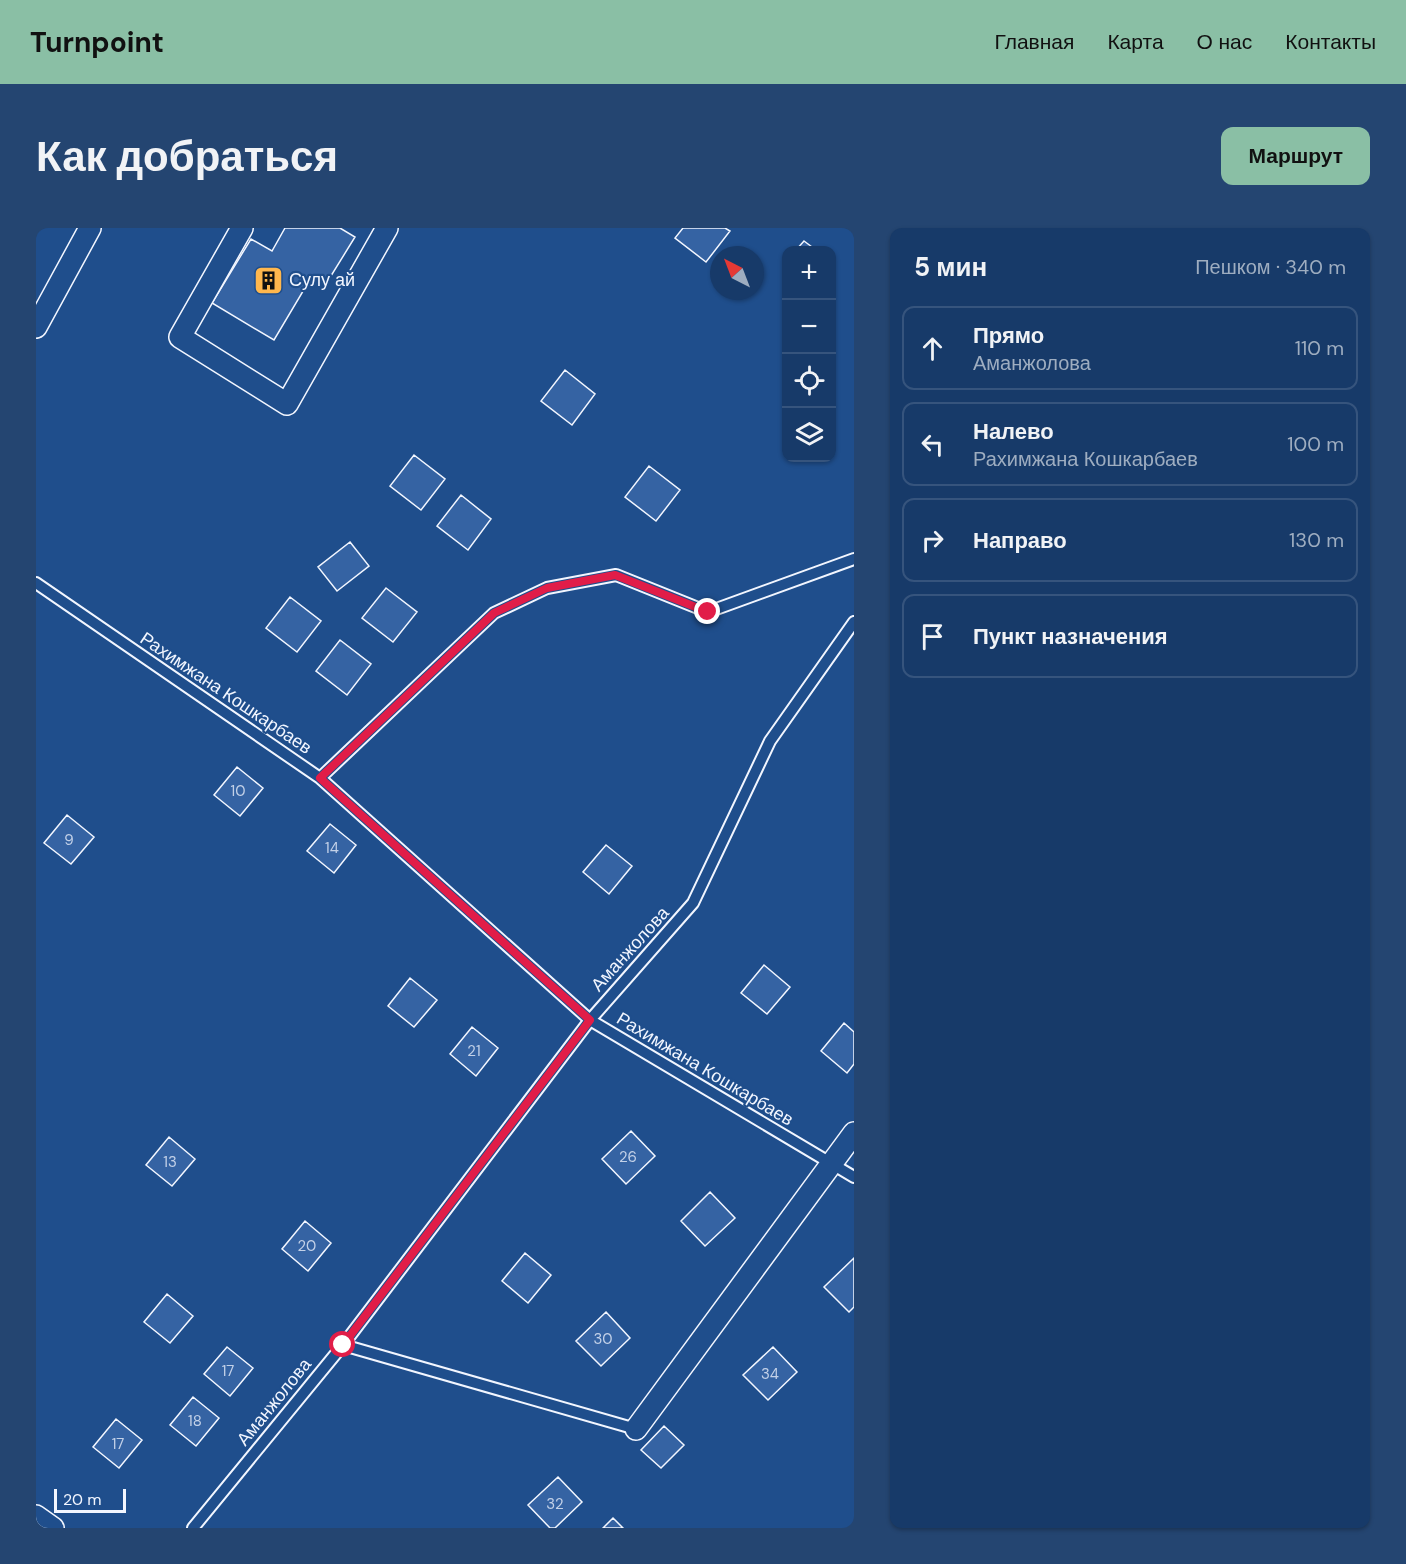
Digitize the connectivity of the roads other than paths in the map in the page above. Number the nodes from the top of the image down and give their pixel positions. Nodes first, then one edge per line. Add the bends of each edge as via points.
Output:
1 (90, 228) edge
2 (242, 228) edge
3 (387, 228) edge
4 (36, 327) edge
5 (854, 559) edge
6 (36, 583) edge
7 (854, 622) edge
8 (320, 778) junction
9 (590, 1020) junction
10 (854, 1133) edge
11 (830, 1164) junction
12 (854, 1177) edge
13 (343, 1345) junction
14 (636, 1429) joint
15 (36, 1516) edge
16 (53, 1528) edge
17 (193, 1528) edge

1 - 4 street
2 - 3 street via 180,337 287,404
5 - 8 lane via 708,612 615,575 547,588 494,613
6 - 8 lane, Рахимжана Кошкарбаев
7 - 9 lane, Аманжолова via 770,741 693,903
8 - 9 lane, Рахимжана Кошкарбаев
9 - 11 lane, Рахимжана Кошкарбаев
9 - 13 lane, Аманжолова
10 - 11 street
11 - 12 lane, Рахимжана Кошкарбаев
11 - 14 street
13 - 14 lane
13 - 17 lane, Аманжолова
15 - 16 street

